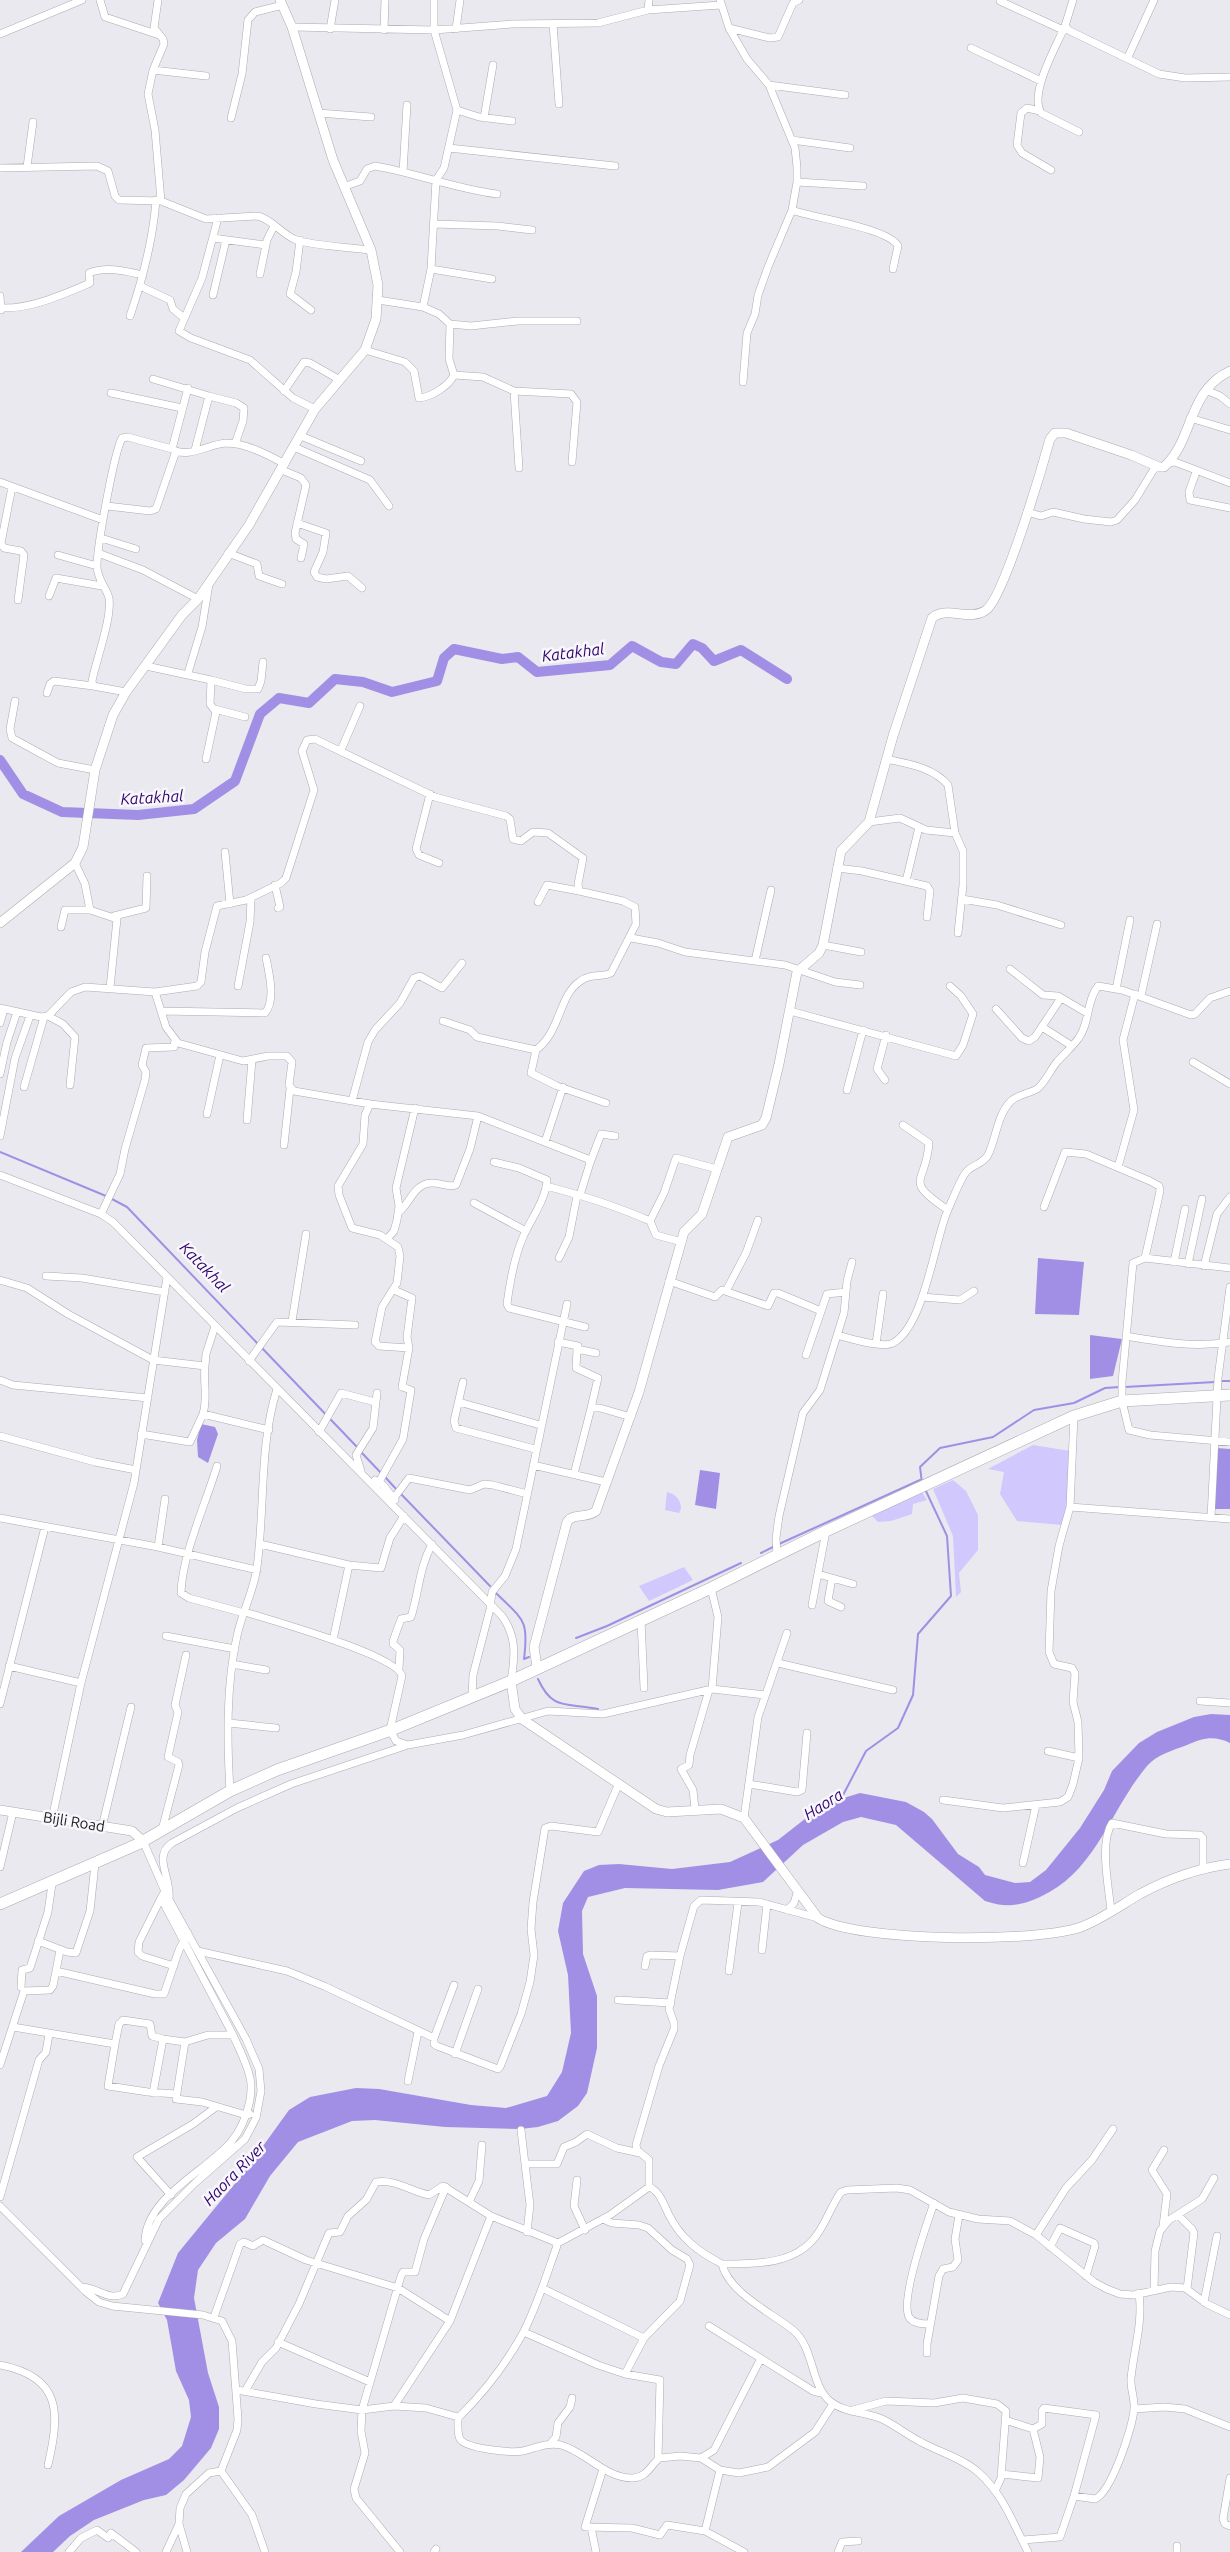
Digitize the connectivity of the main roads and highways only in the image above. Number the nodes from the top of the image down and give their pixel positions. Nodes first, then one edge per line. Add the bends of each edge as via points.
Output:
1 (1230, 1396) edge
2 (0, 1904) edge

1 - 2 main road via 1217,1393 1122,1396 826,1531 511,1681 230,1791 143,1841 52,1884

